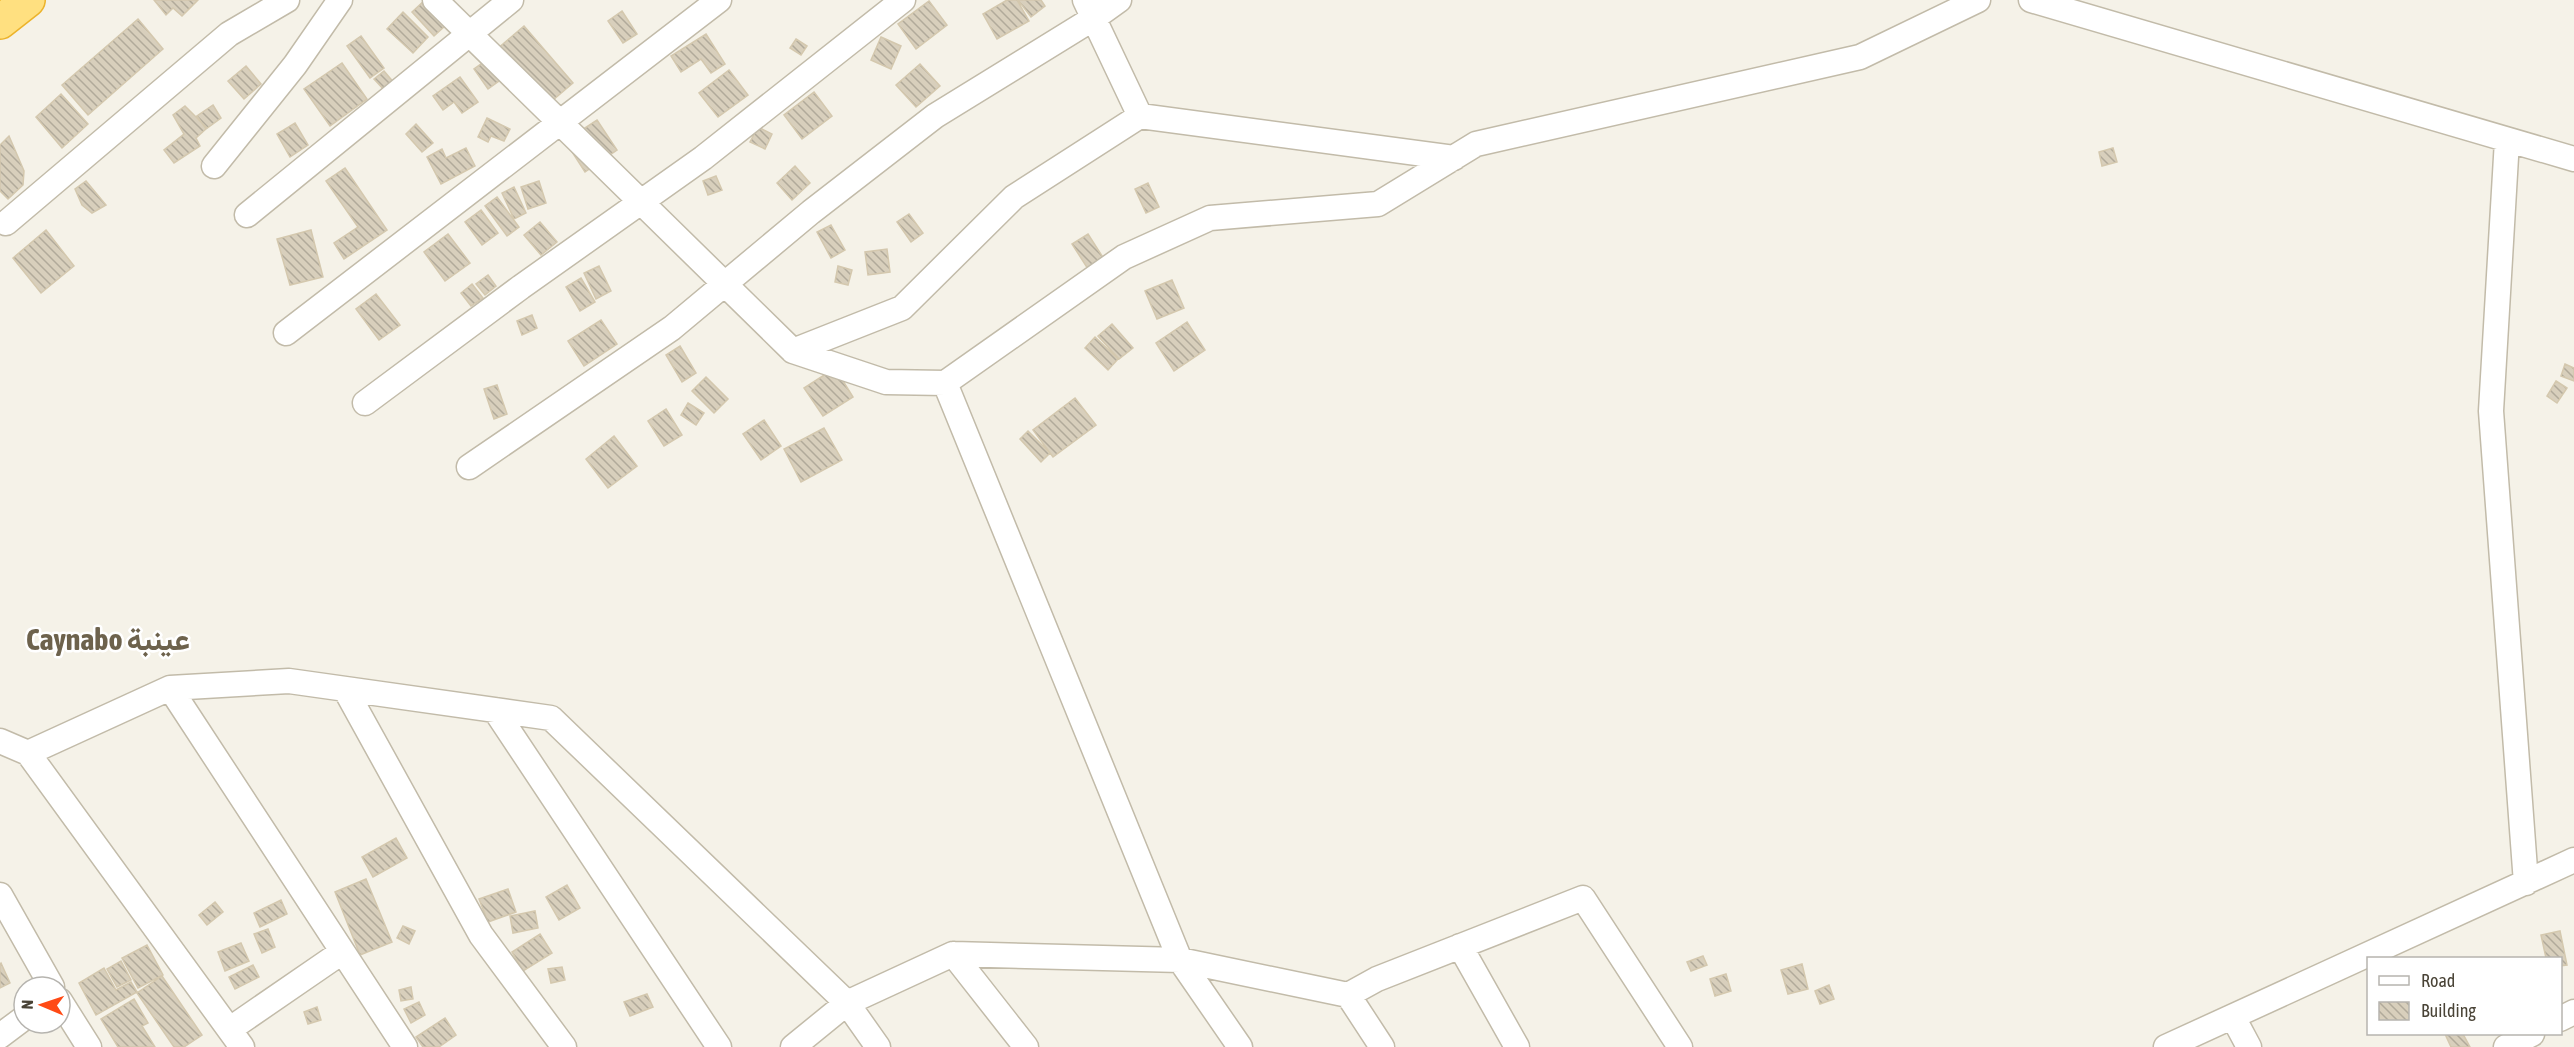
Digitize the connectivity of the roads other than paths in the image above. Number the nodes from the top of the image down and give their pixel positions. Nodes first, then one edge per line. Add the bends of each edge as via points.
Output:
1 (28, 0) edge
2 (287, 0) edge
3 (340, 0) edge
4 (435, 0) edge
5 (511, 0) edge
6 (719, 0) edge
7 (903, 0) edge
8 (1119, 0) edge
9 (1978, 0) edge
10 (2031, 0) edge
11 (1089, 9) edge
12 (0, 22) edge
13 (471, 33) junction
14 (1140, 116) junction
15 (560, 122) junction
16 (2507, 140) junction
17 (1454, 158) junction
18 (2574, 159) edge
19 (214, 166) dead end
20 (642, 202) junction
21 (248, 215) dead end
22 (6, 223) dead end
23 (725, 284) junction
24 (286, 333) dead end
25 (792, 351) junction
26 (945, 382) junction
27 (365, 403) dead end
28 (469, 467) dead end
29 (170, 688) junction
30 (345, 689) junction
31 (495, 710) junction
32 (0, 741) edge
33 (28, 753) junction
34 (2574, 860) edge
35 (2526, 883) junction
36 (0, 895) edge
37 (1460, 946) junction
38 (342, 952) junction
39 (953, 954) junction
40 (1180, 960) junction
41 (45, 975) edge
42 (1348, 995) junction
43 (847, 1003) junction
44 (2233, 1017) junction
45 (72, 1020) edge
46 (2530, 1035) edge
47 (236, 1038) edge
48 (89, 1047) edge
49 (405, 1047) edge
50 (564, 1047) edge
51 (719, 1047) edge
52 (793, 1047) edge
53 (878, 1047) edge
54 (1026, 1047) edge
55 (1240, 1047) edge
56 (1382, 1047) edge
57 (1517, 1047) edge
58 (1680, 1047) edge
59 (2166, 1047) edge
60 (2249, 1047) edge
61 (2506, 1047) edge

1 - 12 highway
2 - 22 street via 229,34
3 - 19 street via 295,65
4 - 13 street
5 - 13 street
6 - 15 street
7 - 20 street
8 - 11 street
9 - 17 street via 1860,57 1476,144
10 - 16 street
11 - 14 street
11 - 23 street via 935,116
13 - 15 street
13 - 21 street
14 - 17 street
14 - 25 street via 1014,197 902,308
15 - 20 street
15 - 24 street
16 - 18 street
16 - 35 street via 2491,411
17 - 26 street via 1378,204 1210,218 1124,257
20 - 23 street
20 - 27 street
23 - 25 street
23 - 28 street via 672,328
25 - 26 street via 886,382
26 - 40 street
29 - 30 street via 289,681
29 - 33 street
29 - 38 street
30 - 31 street
30 - 50 street via 481,935
31 - 43 street via 551,718
31 - 51 street
32 - 33 street
33 - 47 street
34 - 35 street
35 - 44 street
36 - 41 street
37 - 42 street via 1377,979
37 - 57 street
37 - 58 street via 1583,898
38 - 47 street
38 - 49 street
39 - 40 street
39 - 43 street
39 - 54 street
40 - 42 street
40 - 55 street
42 - 56 street
43 - 52 street
43 - 53 street
44 - 59 street
44 - 60 street
45 - 48 street
46 - 61 street

